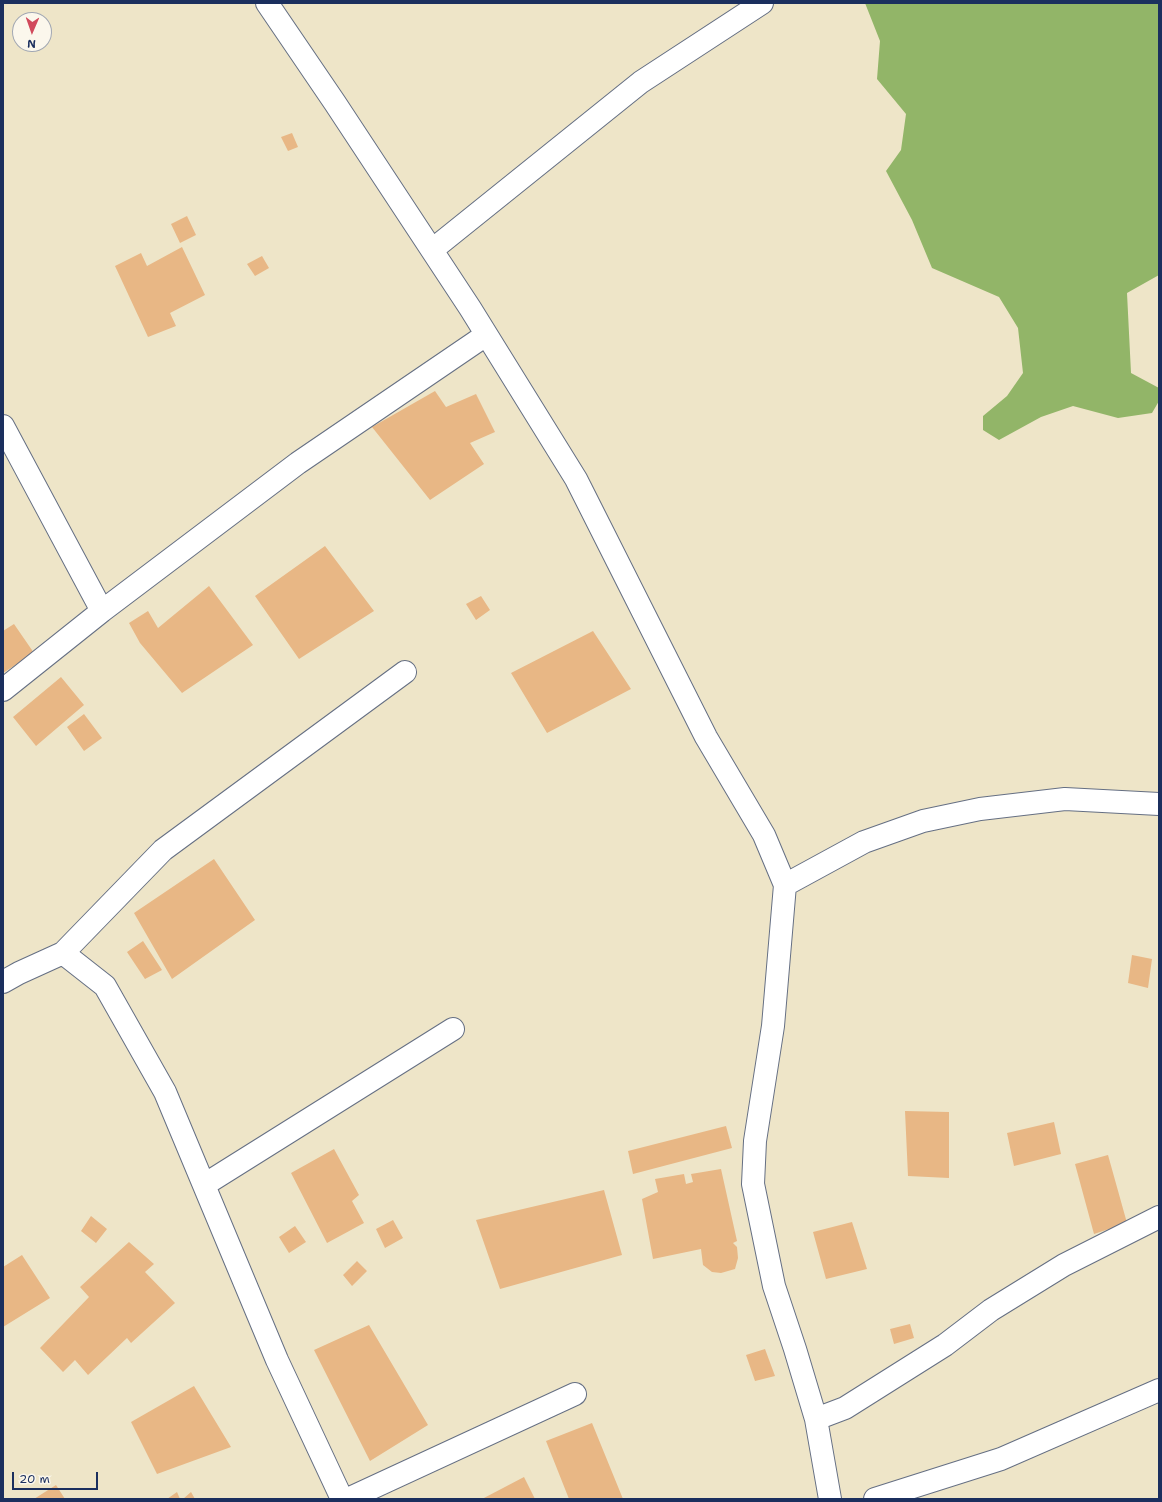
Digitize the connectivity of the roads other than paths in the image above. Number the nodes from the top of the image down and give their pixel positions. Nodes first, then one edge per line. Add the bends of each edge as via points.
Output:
1 (267, 3) edge
2 (762, 3) edge
3 (432, 250) junction
4 (486, 335) junction
5 (3, 426) edge
6 (102, 611) junction
7 (405, 672) dead end
8 (3, 690) edge
9 (1159, 804) edge
10 (785, 885) junction
11 (63, 953) junction
12 (3, 982) edge
13 (453, 1029) dead end
14 (204, 1185) junction
15 (1159, 1217) edge
16 (1159, 1390) edge
17 (575, 1394) dead end
18 (816, 1419) junction
19 (342, 1499) edge
20 (348, 1499) edge
21 (830, 1499) edge
22 (875, 1499) edge

1 - 3 street
2 - 3 street via 641,82
3 - 4 street
4 - 6 street via 298,463
4 - 10 street via 576,479 706,737 764,835
5 - 6 street
6 - 8 street
7 - 11 street via 163,850
9 - 10 street via 1065,799 980,809 923,821 864,842
10 - 18 street via 773,1026 755,1141 753,1184 774,1286
11 - 12 street
11 - 14 street via 105,986 165,1092
13 - 14 street
14 - 19 street via 277,1360
15 - 18 street via 1064,1265 991,1310 945,1345 845,1408
16 - 22 street via 1001,1459
17 - 20 street
18 - 21 street

